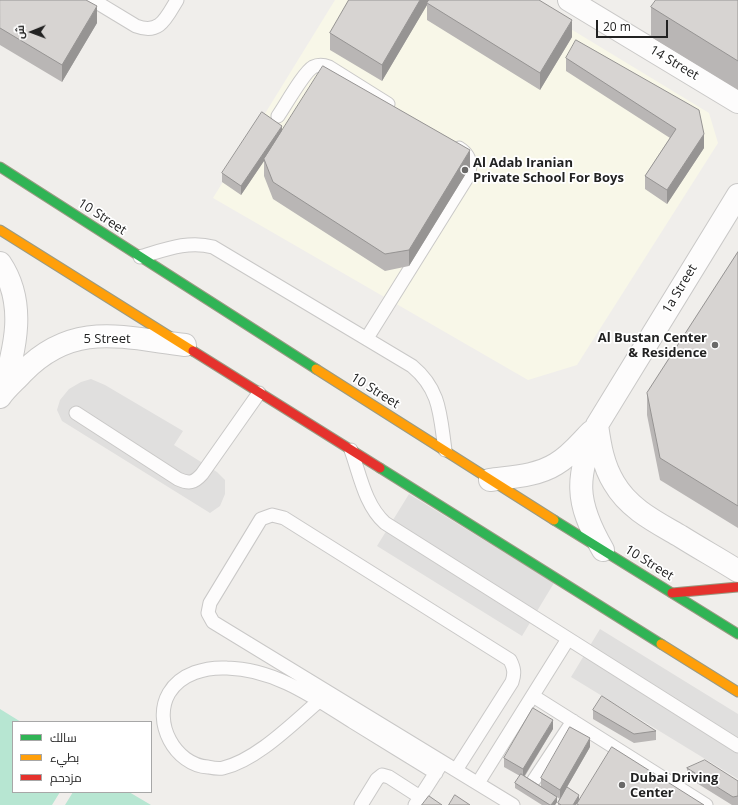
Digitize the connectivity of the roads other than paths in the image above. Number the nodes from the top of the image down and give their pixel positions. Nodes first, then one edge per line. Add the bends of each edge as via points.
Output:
1 (93, 0) edge
2 (177, 0) edge
3 (569, 0) edge
4 (738, 102) edge
5 (396, 109) edge
6 (278, 116) dead end
7 (450, 142) edge
8 (0, 167) edge
9 (738, 194) edge
10 (0, 230) edge
11 (140, 257) junction
12 (0, 263) edge
13 (367, 338) junction
14 (184, 345) junction
15 (259, 393) junction
16 (1, 396) edge
17 (76, 413) dead end
18 (597, 425) junction
19 (351, 450) junction
20 (445, 450) junction
21 (490, 480) junction
22 (603, 550) junction
23 (738, 571) edge
24 (738, 587) edge
25 (672, 593) junction
26 (738, 634) edge
27 (568, 639) junction
28 (738, 692) edge
29 (533, 696) junction
30 (320, 701) junction
31 (572, 721) junction
32 (738, 746) edge
33 (439, 768) junction
34 (456, 770) junction
35 (534, 780) edge
36 (478, 783) junction
37 (418, 801) edge
38 (361, 805) edge
39 (513, 805) edge
40 (706, 805) edge

1 - 2 lane via 136,26 152,29 165,20
3 - 4 street, 14 Street
5 - 6 lane via 329,67 319,65 306,74
7 - 13 lane via 468,156 468,176
8 - 11 street, 10 Street
9 - 18 street, 1a Street
10 - 14 street
11 - 13 lane via 183,245 203,244 213,247
11 - 20 street, 10 Street
12 - 16 street, 5 Street via 12,284 17,330 14,352
13 - 20 lane via 412,366 427,380 439,407
14 - 15 street
14 - 16 street, 5 Street via 116,336 72,339 52,348 34,361
15 - 17 lane via 202,474 191,482 178,479
15 - 19 street
18 - 21 street, 1a Street via 556,465 535,472
18 - 22 street, 1a Street via 586,452 580,492 584,512
18 - 23 street via 606,467 627,501 642,514
19 - 27 lane via 369,503 382,521
19 - 28 street
20 - 21 street, 10 Street
21 - 22 street, 10 Street
22 - 25 street, 10 Street
24 - 25 street
25 - 26 street, 10 Street
27 - 29 lane
27 - 32 lane
29 - 31 lane
29 - 36 lane
30 - 30 lane via 268,676 228,668 204,668 184,677 169,693 163,715 167,737 180,756 200,767 223,768 244,760 261,749
30 - 33 lane
31 - 35 lane
31 - 40 lane
33 - 34 lane
33 - 34 lane via 210,618 210,603 261,519 272,515 284,518 510,660 514,667 512,682
33 - 37 lane
34 - 36 lane
36 - 39 lane
37 - 38 lane via 389,777 382,775

